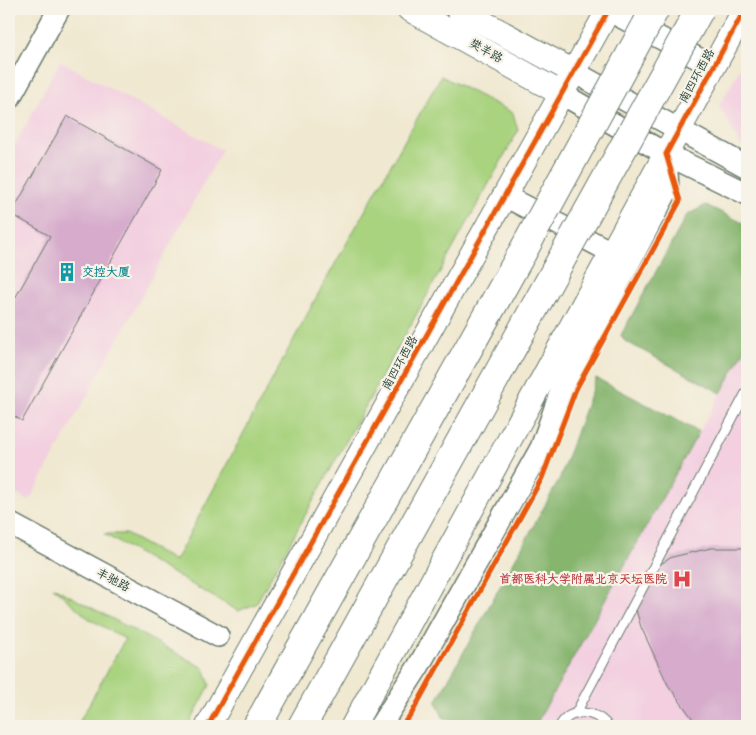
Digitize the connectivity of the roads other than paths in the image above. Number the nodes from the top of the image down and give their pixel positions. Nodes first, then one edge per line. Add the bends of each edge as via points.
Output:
1 (59, 9) edge
2 (410, 9) edge
3 (458, 9) edge
4 (655, 9) edge
5 (700, 9) edge
6 (745, 9) edge
7 (608, 10) edge
8 (714, 67) junction
9 (574, 72) junction
10 (562, 94) junction
11 (9, 99) edge
12 (679, 130) junction
13 (666, 154) junction
14 (747, 167) edge
15 (747, 194) edge
16 (505, 196) junction
17 (611, 252) junction
18 (747, 391) edge
19 (9, 523) edge
20 (218, 636) dead end
21 (576, 713) junction
22 (358, 717) edge
23 (387, 724) edge
24 (208, 726) edge
25 (257, 726) edge
26 (302, 726) edge
27 (560, 726) edge
28 (608, 726) edge

1 - 11 street
2 - 10 main road, 樊羊路
3 - 9 main road, 樊羊路
4 - 25 highway, bridge
5 - 26 highway, bridge
6 - 8 main road, 南四环西路
7 - 8 street
7 - 9 main road, 南四环西路
8 - 12 main road, 南四环西路
9 - 10 main road, 南四环西路
9 - 12 street
10 - 13 street
10 - 16 main road, 南四环西路
12 - 13 main road, 南四环西路
12 - 14 street
13 - 15 street
13 - 17 main road, 南四环西路
13 - 23 street via 668,189 561,391 541,448
16 - 17 street
16 - 24 main road, 南四环西路
17 - 22 main road, 南四环西路
18 - 21 lane
19 - 20 street, 丰驰路
21 - 27 lane
21 - 28 lane via 595,715
22 - 23 street

